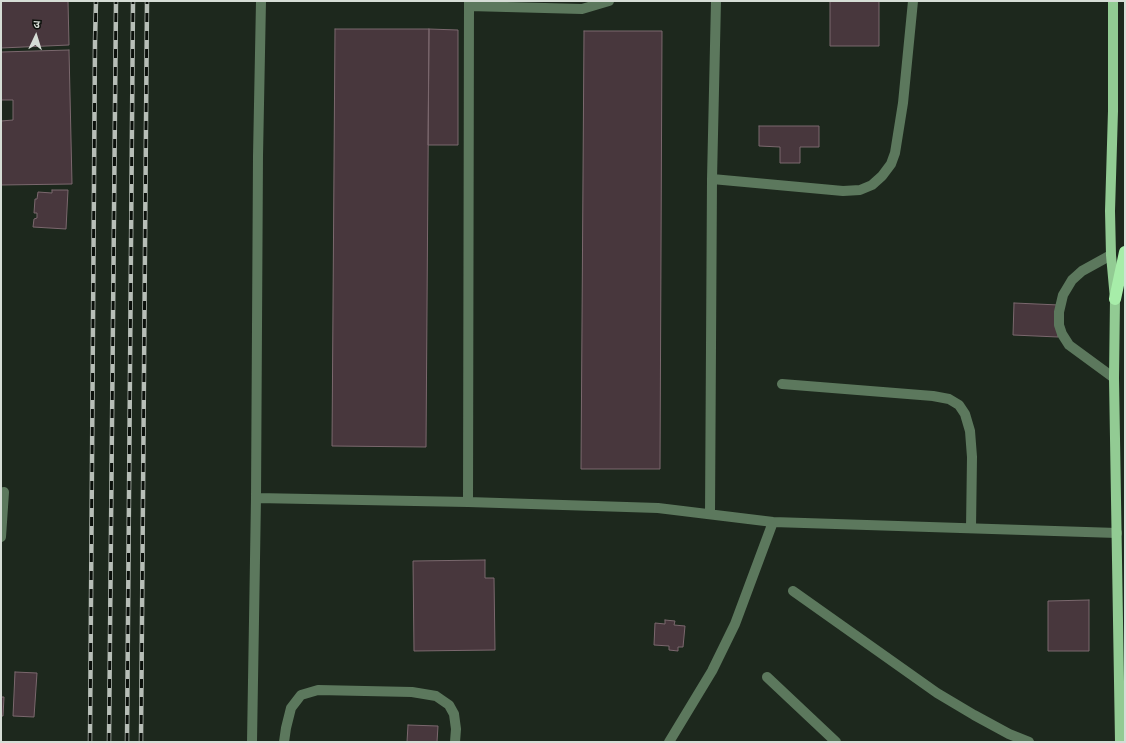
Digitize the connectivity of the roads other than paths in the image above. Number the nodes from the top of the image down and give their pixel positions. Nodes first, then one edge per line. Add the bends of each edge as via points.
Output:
1 (261, 1) edge
2 (609, 1) edge
3 (716, 1) edge
4 (913, 1) edge
5 (1113, 1) edge
6 (469, 3) edge
7 (712, 180) junction
8 (1125, 252) edge
9 (1111, 255) junction
10 (1115, 299) junction
11 (1114, 378) junction
12 (782, 384) dead end
13 (4, 492) dead end
14 (256, 498) junction
15 (468, 502) junction
16 (710, 514) junction
17 (773, 522) junction
18 (972, 528) junction
19 (1117, 533) junction
20 (1, 536) edge
21 (793, 591) dead end
22 (767, 677) dead end
23 (252, 742) edge
24 (284, 742) edge
25 (455, 742) edge
26 (669, 742) edge
27 (836, 742) edge
28 (1029, 742) edge
29 (1120, 742) edge

1 - 14 street
2 - 6 street via 582,9
3 - 7 street
4 - 7 street via 903,103 895,153 882,176 860,190 843,191
5 - 9 main road
6 - 15 street
7 - 16 street
8 - 10 highway
9 - 10 main road
9 - 11 street via 1082,271 1072,280 1063,295 1059,325 1070,345
10 - 11 main road
11 - 19 main road
12 - 18 street via 933,396 949,398 959,405 965,414 970,431
13 - 20 street
14 - 15 street
14 - 23 street
15 - 16 street via 658,508
16 - 17 street
17 - 18 street
17 - 26 street via 735,624 712,671
18 - 19 street
19 - 29 main road
21 - 28 street via 937,692 974,715
22 - 27 street
24 - 25 street via 291,708 301,695 318,690 412,692 436,696 449,705 454,714

